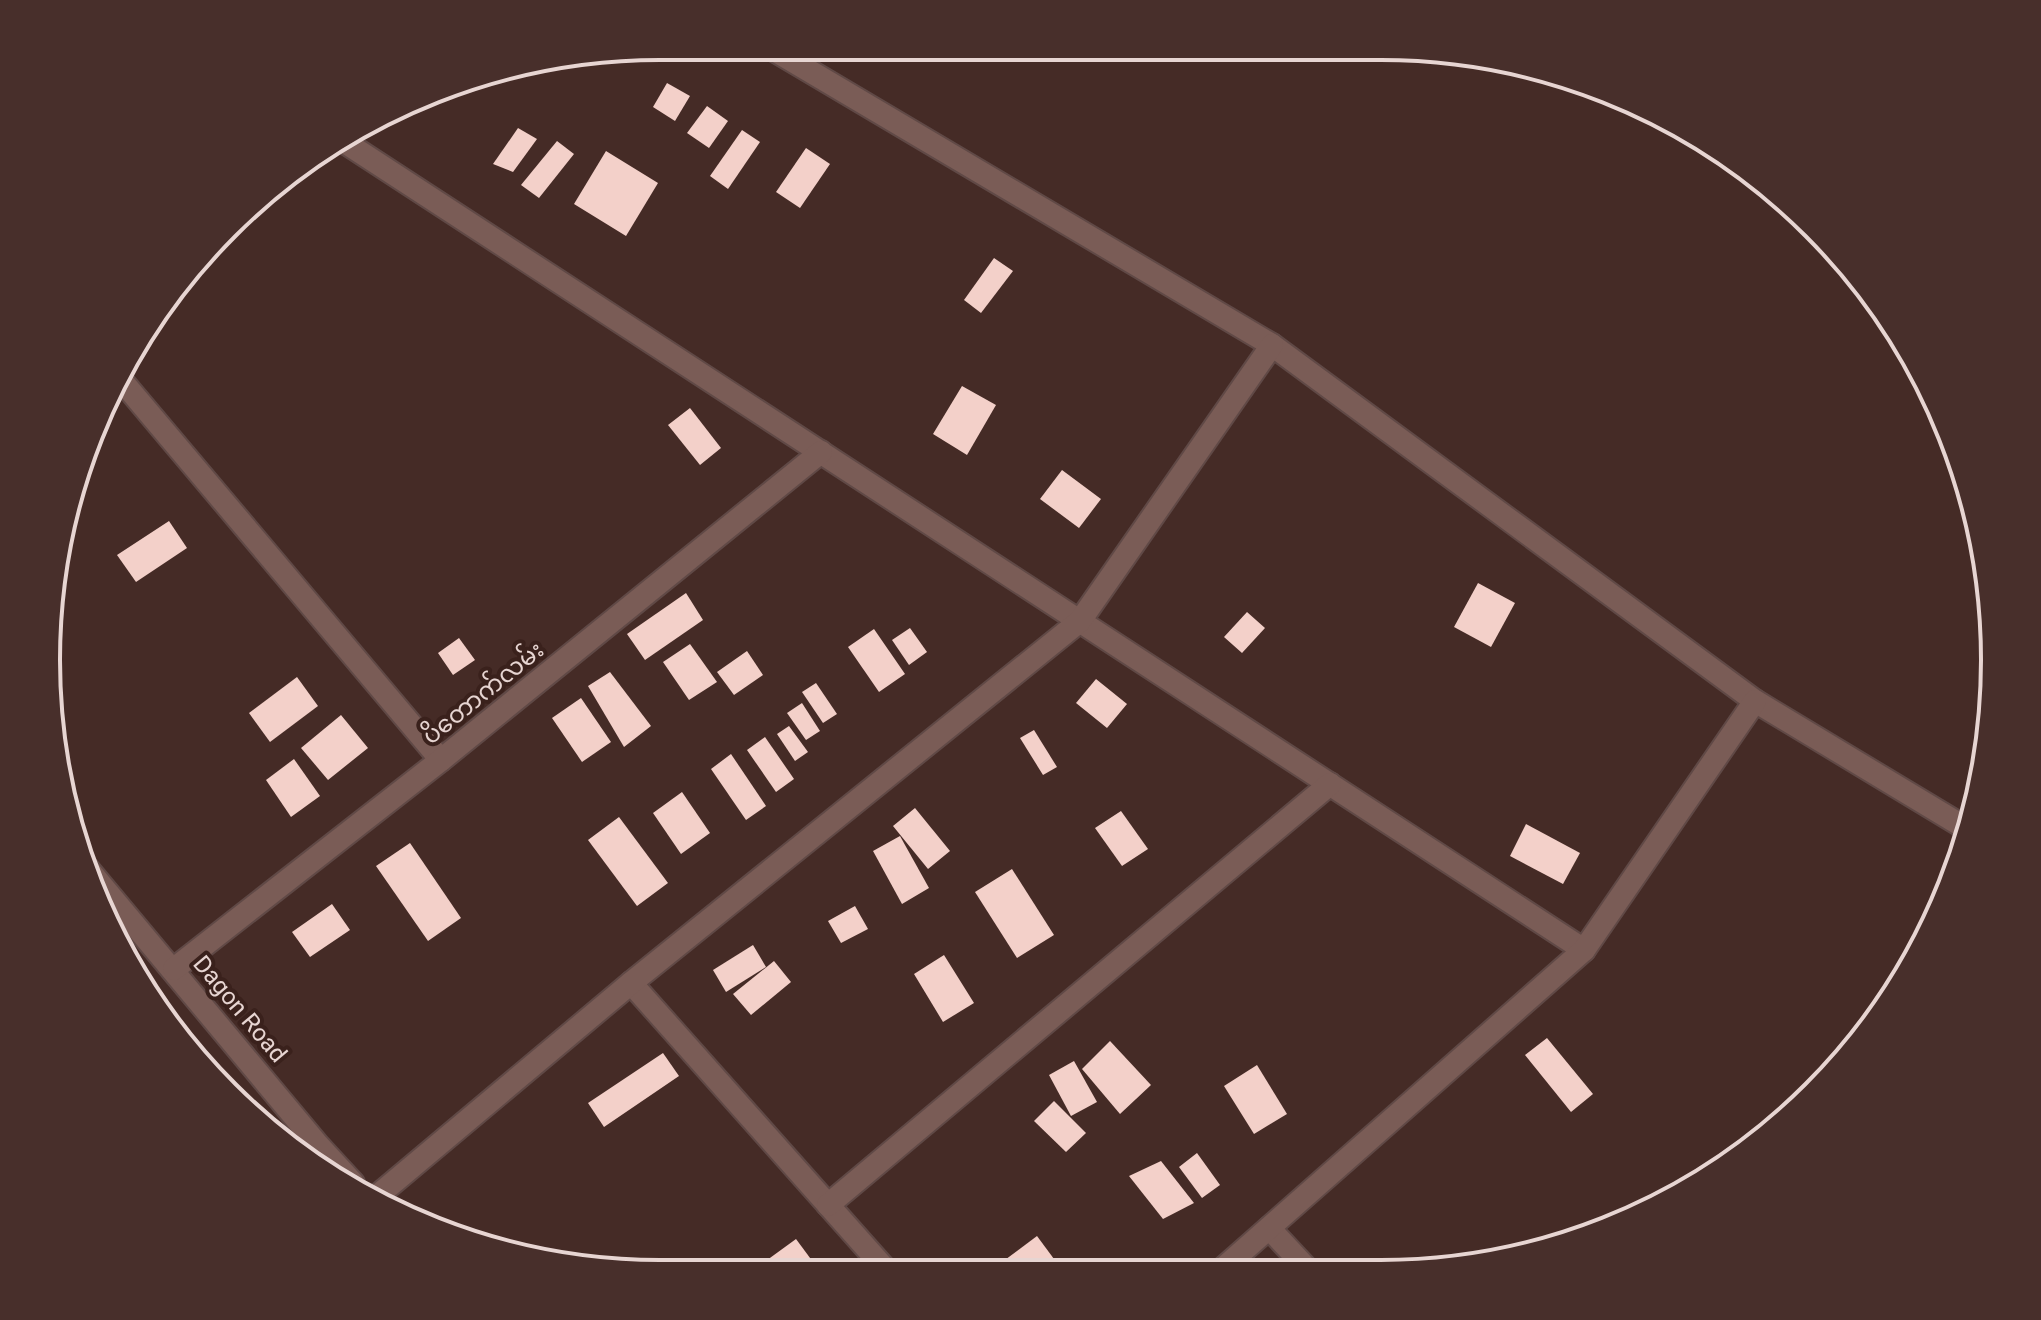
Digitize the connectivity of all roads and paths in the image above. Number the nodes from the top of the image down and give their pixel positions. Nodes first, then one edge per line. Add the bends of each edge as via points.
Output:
1 (791, 60) edge
2 (351, 146) edge
3 (1272, 345) junction
4 (126, 386) edge
5 (821, 452) junction
6 (1080, 621) junction
7 (1755, 701) junction
8 (441, 760) junction
9 (1330, 784) junction
10 (1958, 824) edge
11 (118, 917) edge
12 (1584, 950) junction
13 (174, 969) junction
14 (631, 983) junction
15 (311, 1148) edge
16 (382, 1192) edge
17 (828, 1205) junction
18 (1269, 1228) junction
19 (877, 1260) edge
20 (1233, 1260) edge
21 (1299, 1260) edge

1 - 3 street
2 - 5 street
3 - 6 street
3 - 7 street
4 - 8 street
5 - 6 street
5 - 8 street, ပိတောက်လမ်း
6 - 9 street
6 - 14 street
7 - 10 street
7 - 12 street
8 - 13 street, ပိတောက်လမ်း
9 - 12 street
9 - 17 street
11 - 13 street, Dagon Road
12 - 18 street
13 - 15 street, Dagon Road
14 - 16 street
14 - 17 street
17 - 19 street
18 - 20 street
18 - 21 street

